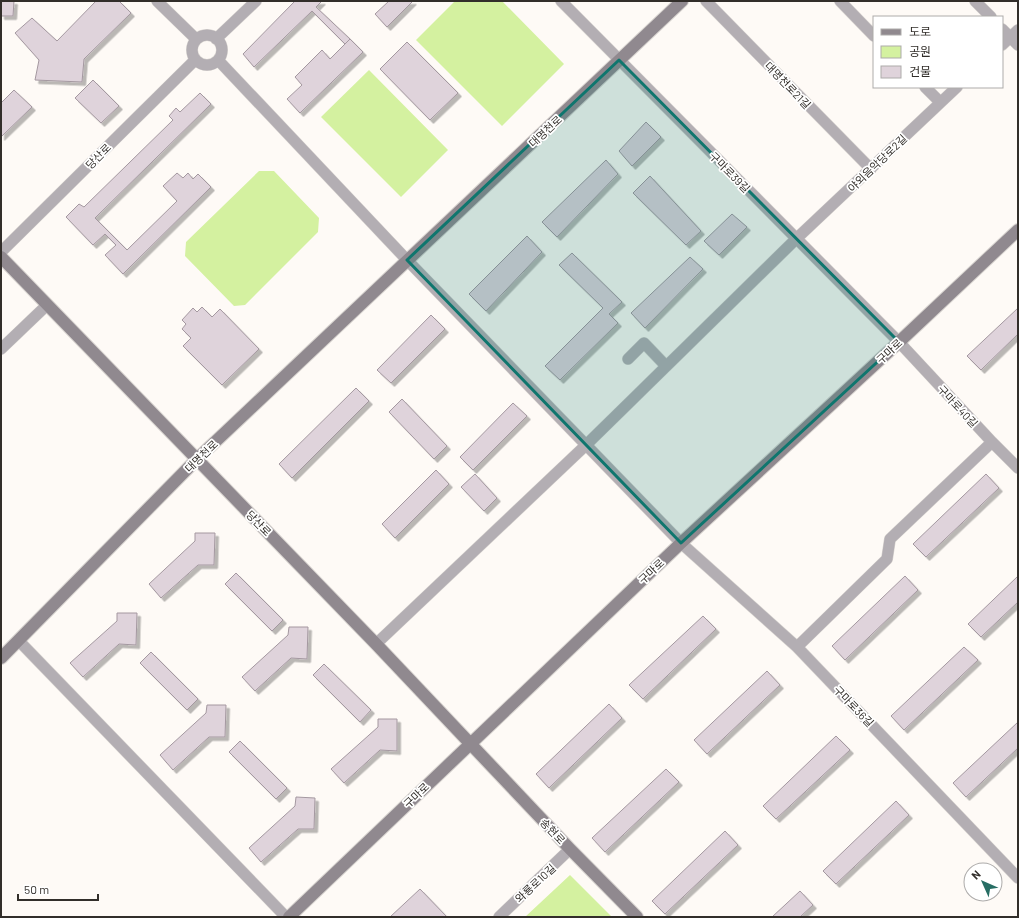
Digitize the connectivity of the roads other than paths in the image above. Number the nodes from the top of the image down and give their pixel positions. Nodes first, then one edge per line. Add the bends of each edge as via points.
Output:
1 (157, 1) edge
2 (256, 1) edge
3 (561, 1) edge
4 (682, 1) edge
5 (706, 1) edge
6 (840, 1) edge
7 (975, 1) edge
8 (990, 16) edge
9 (1003, 29) edge
10 (873, 35) edge
11 (196, 39) junction
12 (216, 39) junction
13 (1012, 39) edge
14 (195, 60) junction
15 (218, 60) junction
16 (619, 60) junction
17 (926, 88) edge
18 (956, 88) edge
19 (940, 102) junction
20 (871, 169) junction
21 (1018, 230) edge
22 (796, 239) junction
23 (1, 252) edge
24 (1, 257) edge
25 (407, 260) junction
26 (47, 305) junction
27 (899, 342) junction
28 (1, 349) edge
29 (628, 359) dead end
30 (666, 366) junction
31 (992, 442) junction
32 (586, 445) junction
33 (197, 459) junction
34 (1018, 468) edge
35 (681, 543) junction
36 (19, 641) junction
37 (376, 644) junction
38 (797, 647) junction
39 (1, 658) edge
40 (470, 743) junction
41 (570, 849) junction
42 (1018, 878) edge
43 (287, 917) edge
44 (499, 917) edge
45 (637, 917) edge

1 - 11 street
2 - 12 street
3 - 16 street, 구마로39길
4 - 16 main road, 대명천로
5 - 20 street, 대명천로21길
6 - 10 street
7 - 8 street
9 - 13 street
11 - 12 street via 207,35
11 - 14 street via 191,51
12 - 15 street via 222,48
14 - 15 street via 208,66
14 - 23 street, 당산로
15 - 25 street
16 - 22 street, 구마로39길
16 - 25 main road, 대명천로
17 - 19 street
18 - 19 street, 야외음악당로2길
19 - 20 street, 야외음악당로2길
20 - 22 street, 야외음악당로2길
21 - 27 main road, 구마로
22 - 27 street, 구마로39길
22 - 30 street, 야외음악당로2길
24 - 26 main road, 당산로
25 - 32 street, 구마로36길
25 - 33 main road, 대명천로
26 - 28 street
26 - 33 main road, 당산로
27 - 31 street, 구마로40길
27 - 35 main road, 구마로
29 - 30 street via 644,343
30 - 32 street, 야외음악당로2길
31 - 34 street, 구마로40길
31 - 38 street via 890,539 887,559
32 - 35 street, 구마로36길
32 - 37 street, 야외음악당로2길
33 - 36 main road, 대명천로
33 - 37 main road, 당산로
35 - 38 street, 구마로36길
35 - 40 main road, 구마로
36 - 39 main road, 대명천로
36 - 43 street
37 - 40 main road, 당산로
38 - 42 street, 구마로36길
40 - 41 main road, 송현로
40 - 43 main road, 구마로
41 - 44 street, 와룡로10길
41 - 45 main road, 송현로

